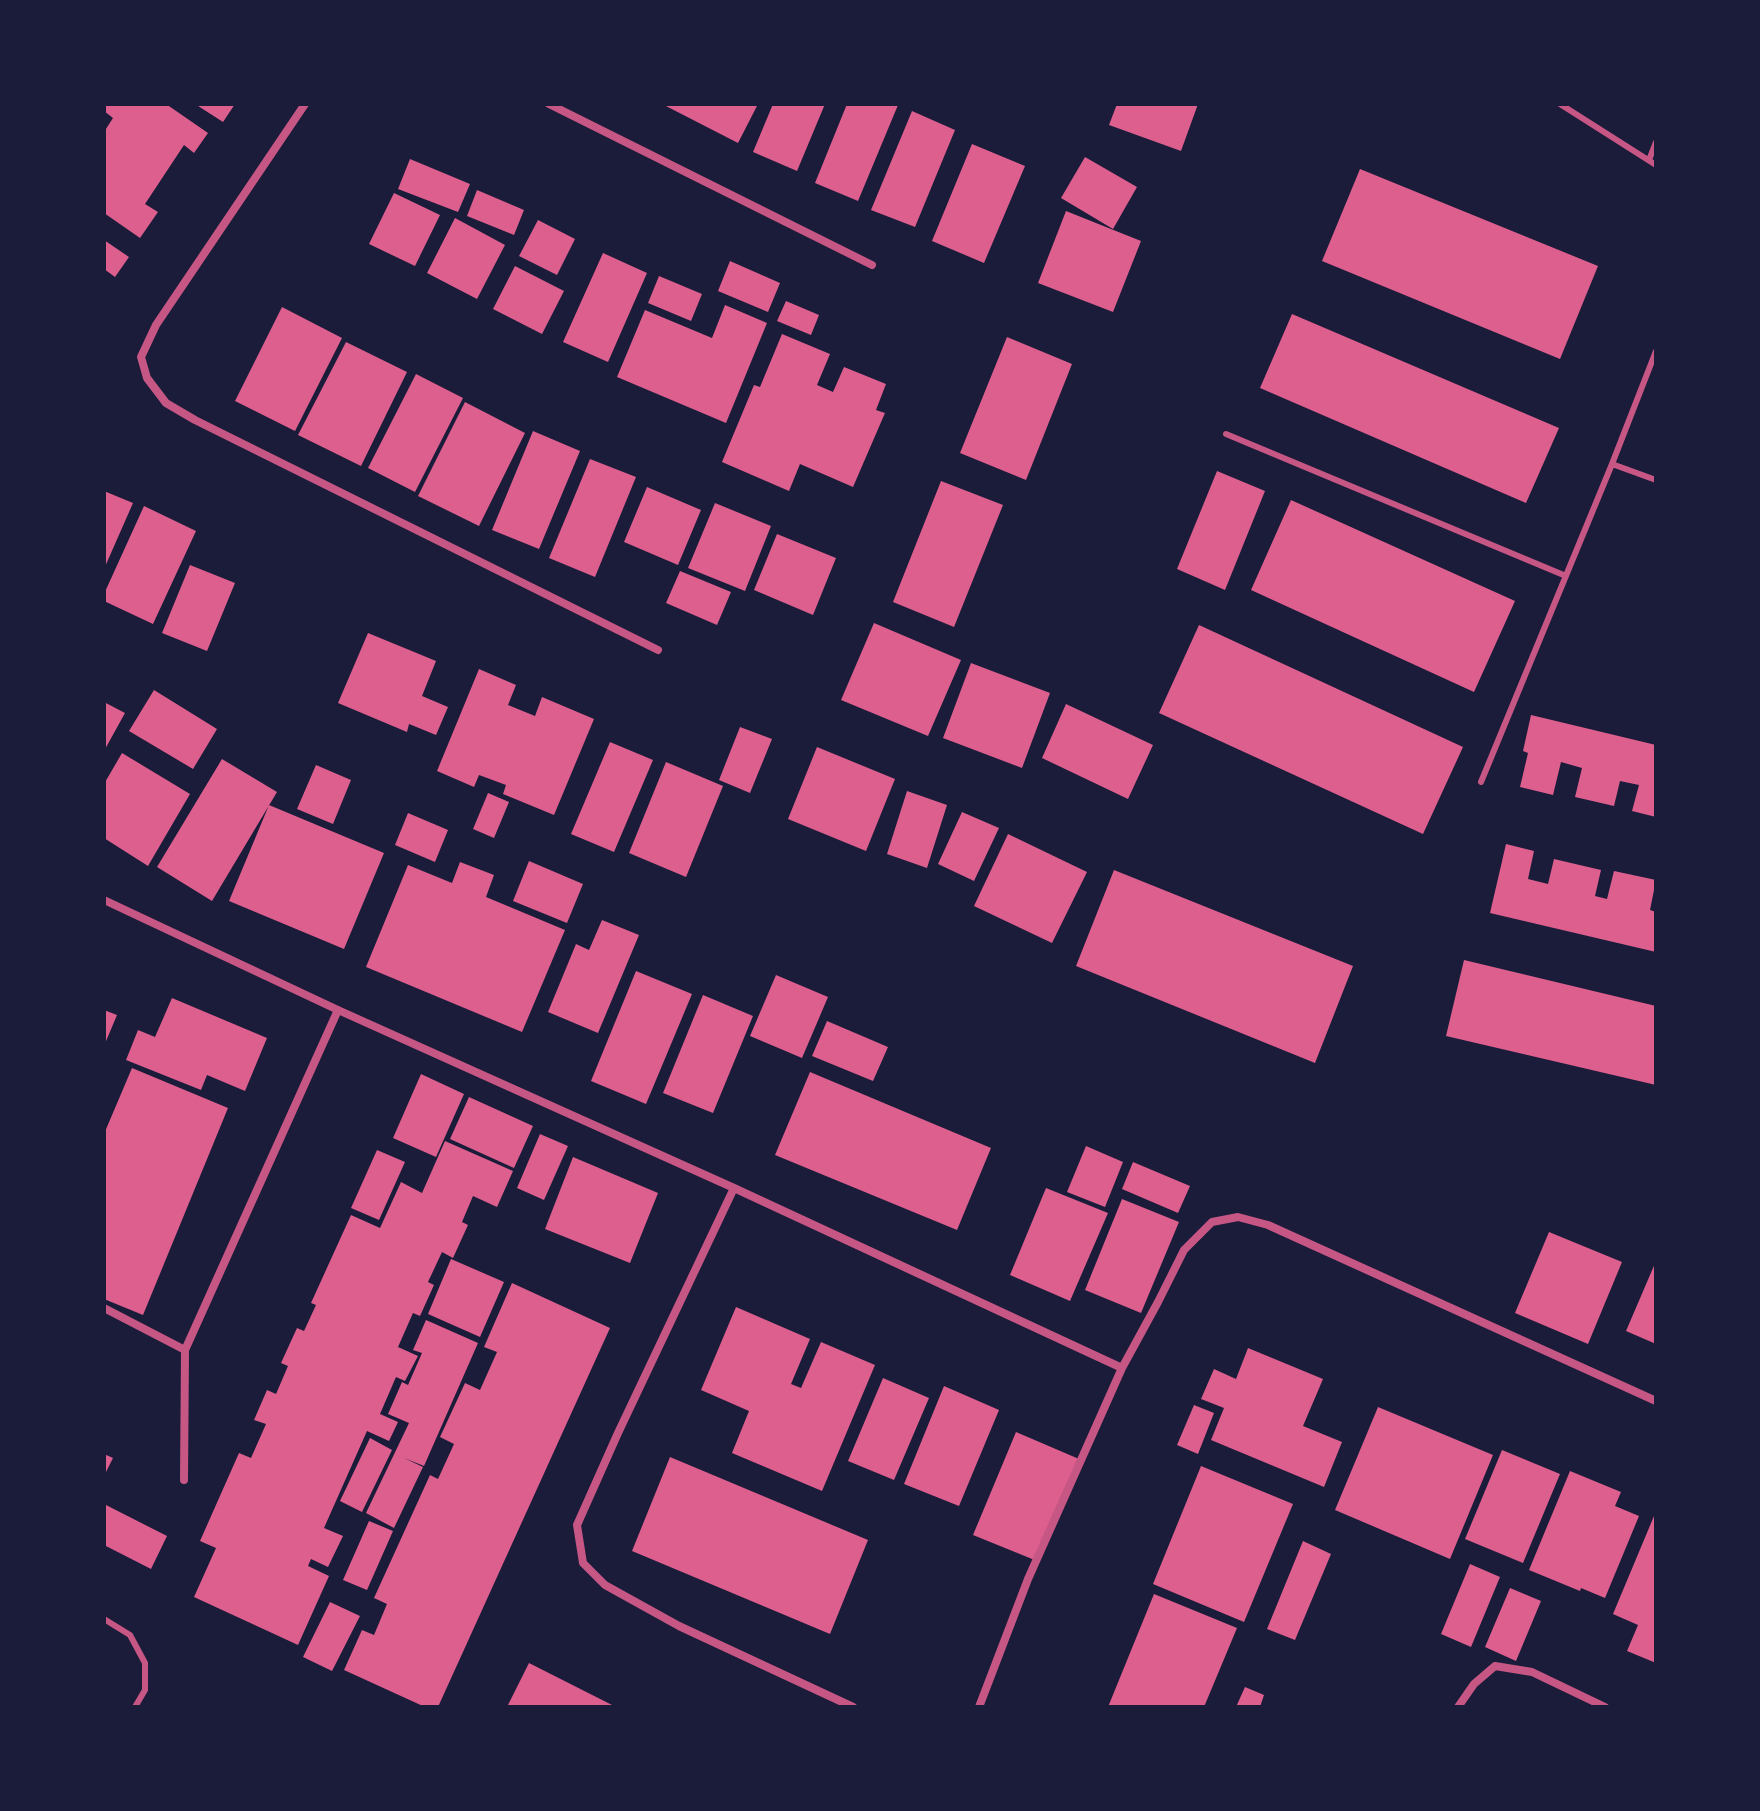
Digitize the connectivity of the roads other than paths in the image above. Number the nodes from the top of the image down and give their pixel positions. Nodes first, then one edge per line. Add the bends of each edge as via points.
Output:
1 (305, 104) edge
2 (549, 104) edge
3 (1560, 104) edge
4 (1656, 142) edge
5 (1649, 160) junction
6 (1656, 165) edge
7 (872, 265) dead end
8 (1656, 351) edge
9 (1226, 434) dead end
10 (1612, 464) junction
11 (1656, 480) edge
12 (1566, 576) junction
13 (658, 650) dead end
14 (1481, 782) dead end
15 (104, 900) edge
16 (338, 1010) junction
17 (734, 1188) junction
18 (104, 1308) edge
19 (185, 1350) junction
20 (1122, 1368) junction
21 (1656, 1401) edge
22 (184, 1480) dead end
23 (104, 1619) edge
24 (135, 1707) edge
25 (853, 1707) edge
26 (979, 1707) edge
27 (1458, 1707) edge
28 (1605, 1707) edge

1 - 13 street via 156,325 141,357 147,378 166,403 195,420
2 - 7 street
3 - 5 lane
4 - 5 lane
5 - 6 lane
8 - 10 lane
9 - 12 lane
10 - 11 lane
10 - 12 lane
12 - 14 lane
15 - 16 street
16 - 17 street
16 - 19 street
17 - 20 street
17 - 25 street via 577,1525 583,1563 605,1585 679,1626
18 - 19 street
19 - 22 street
20 - 21 street via 1184,1250 1212,1222 1238,1217 1268,1225
20 - 26 street via 1028,1579
23 - 24 lane via 130,1635 145,1663 145,1690
27 - 28 street via 1495,1666 1532,1672

